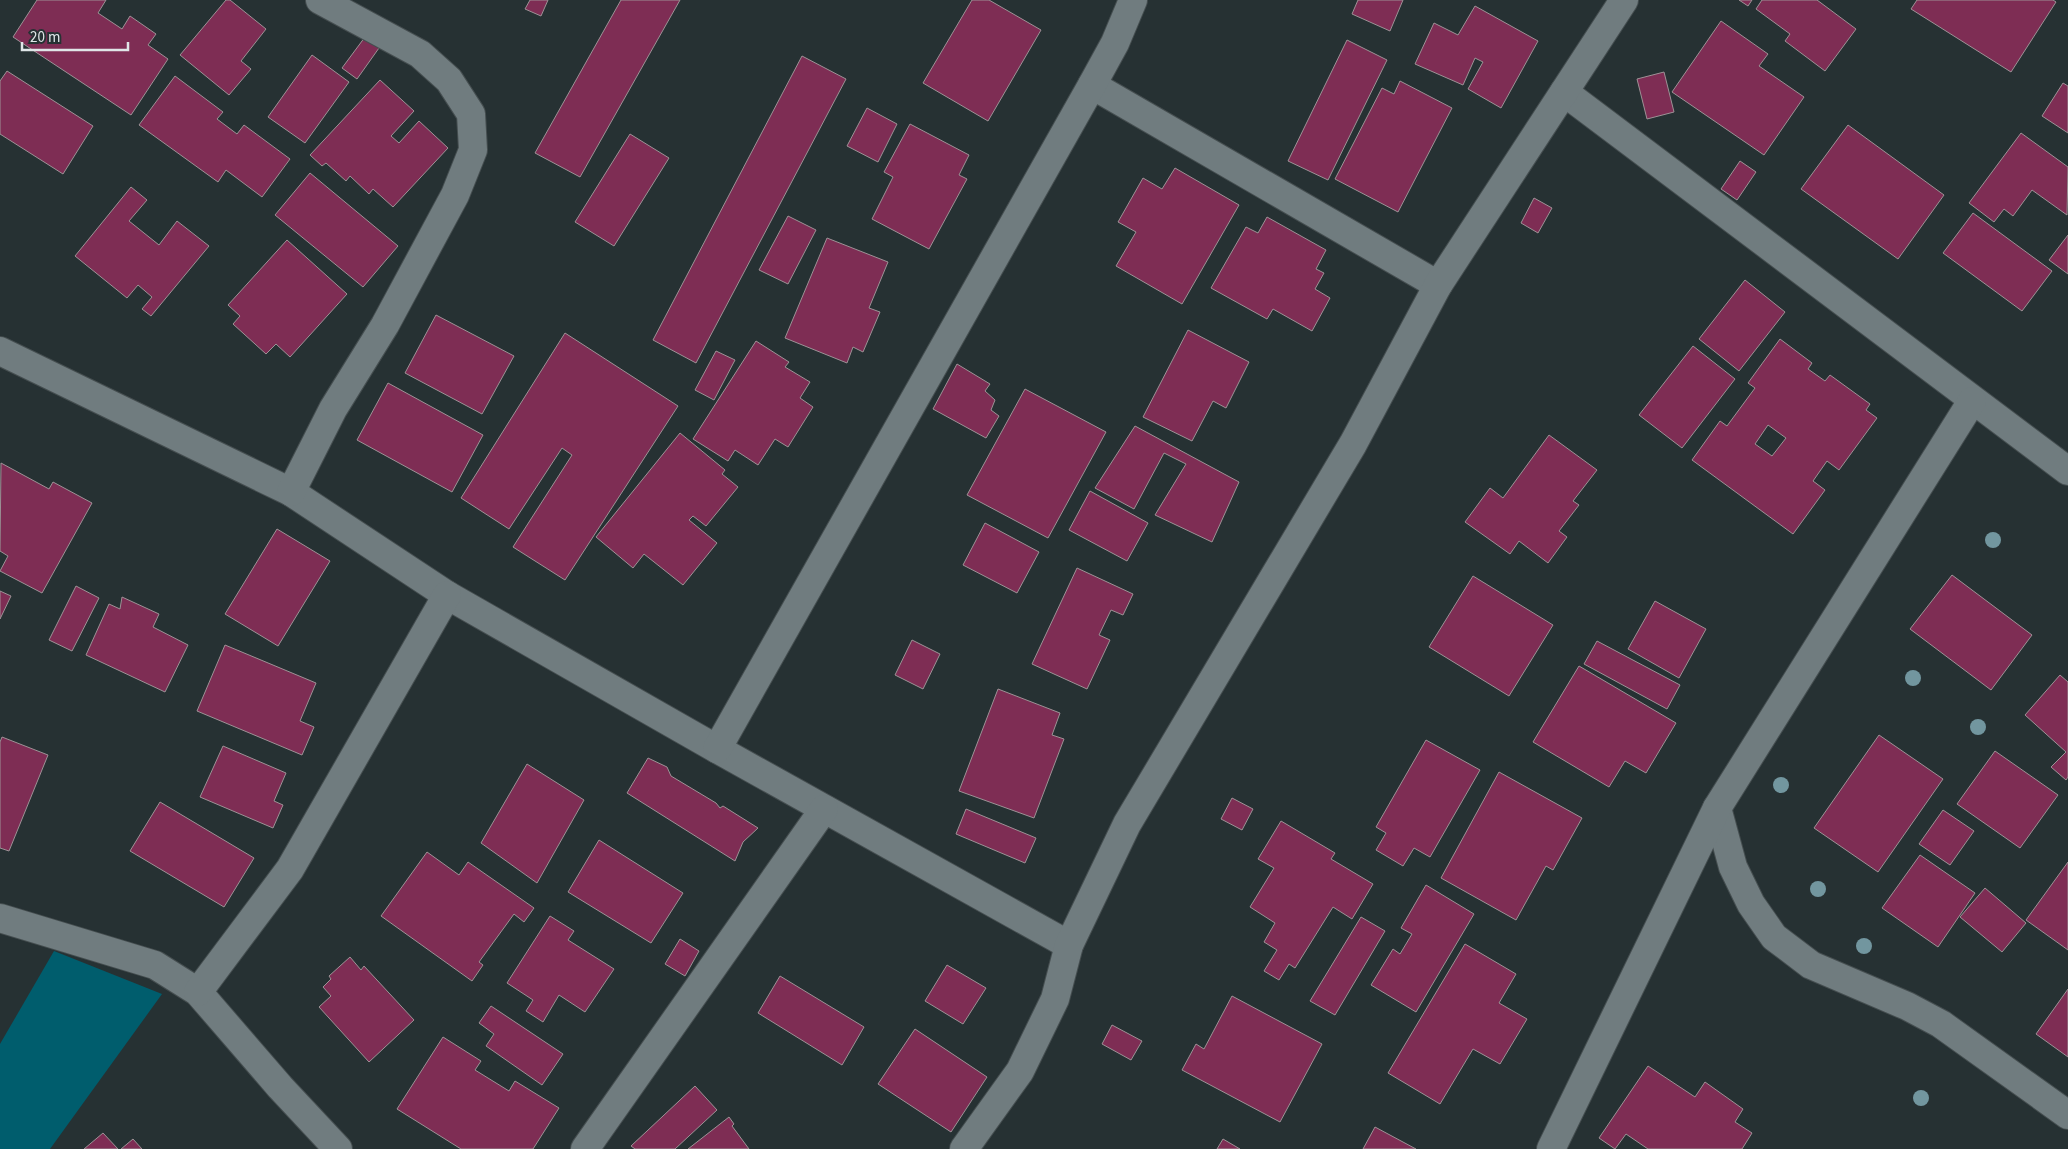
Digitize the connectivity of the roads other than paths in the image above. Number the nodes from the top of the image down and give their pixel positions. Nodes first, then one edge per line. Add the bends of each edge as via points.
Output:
1 (320, 0) edge
2 (1133, 0) edge
3 (1624, 0) edge
4 (1092, 84) junction
5 (1564, 92) junction
6 (1438, 285) junction
7 (0, 351) edge
8 (1972, 401) junction
9 (2068, 471) edge
10 (291, 492) junction
11 (447, 595) junction
12 (717, 750) junction
13 (1716, 808) junction
14 (824, 809) junction
15 (0, 918) edge
16 (1069, 945) junction
17 (198, 992) junction
18 (2068, 1115) edge
19 (338, 1149) edge
20 (585, 1149) edge
21 (964, 1149) edge
22 (1551, 1149) edge

1 - 10 street via 420,54 449,80 471,114 473,150 455,195 385,325 333,409
2 - 4 street via 1115,43
3 - 5 street
4 - 6 street
4 - 12 street
5 - 6 street
5 - 8 street
6 - 16 street via 1318,504 1128,824
7 - 10 street
8 - 9 street
8 - 13 street
10 - 11 street
11 - 12 street
11 - 17 street via 290,869
12 - 14 street
13 - 18 street via 1733,867 1751,904 1774,937 1811,965 1941,1024
13 - 22 street
14 - 16 street
14 - 20 street
15 - 17 street via 155,965
16 - 21 street via 1055,999 1020,1071
17 - 19 street

